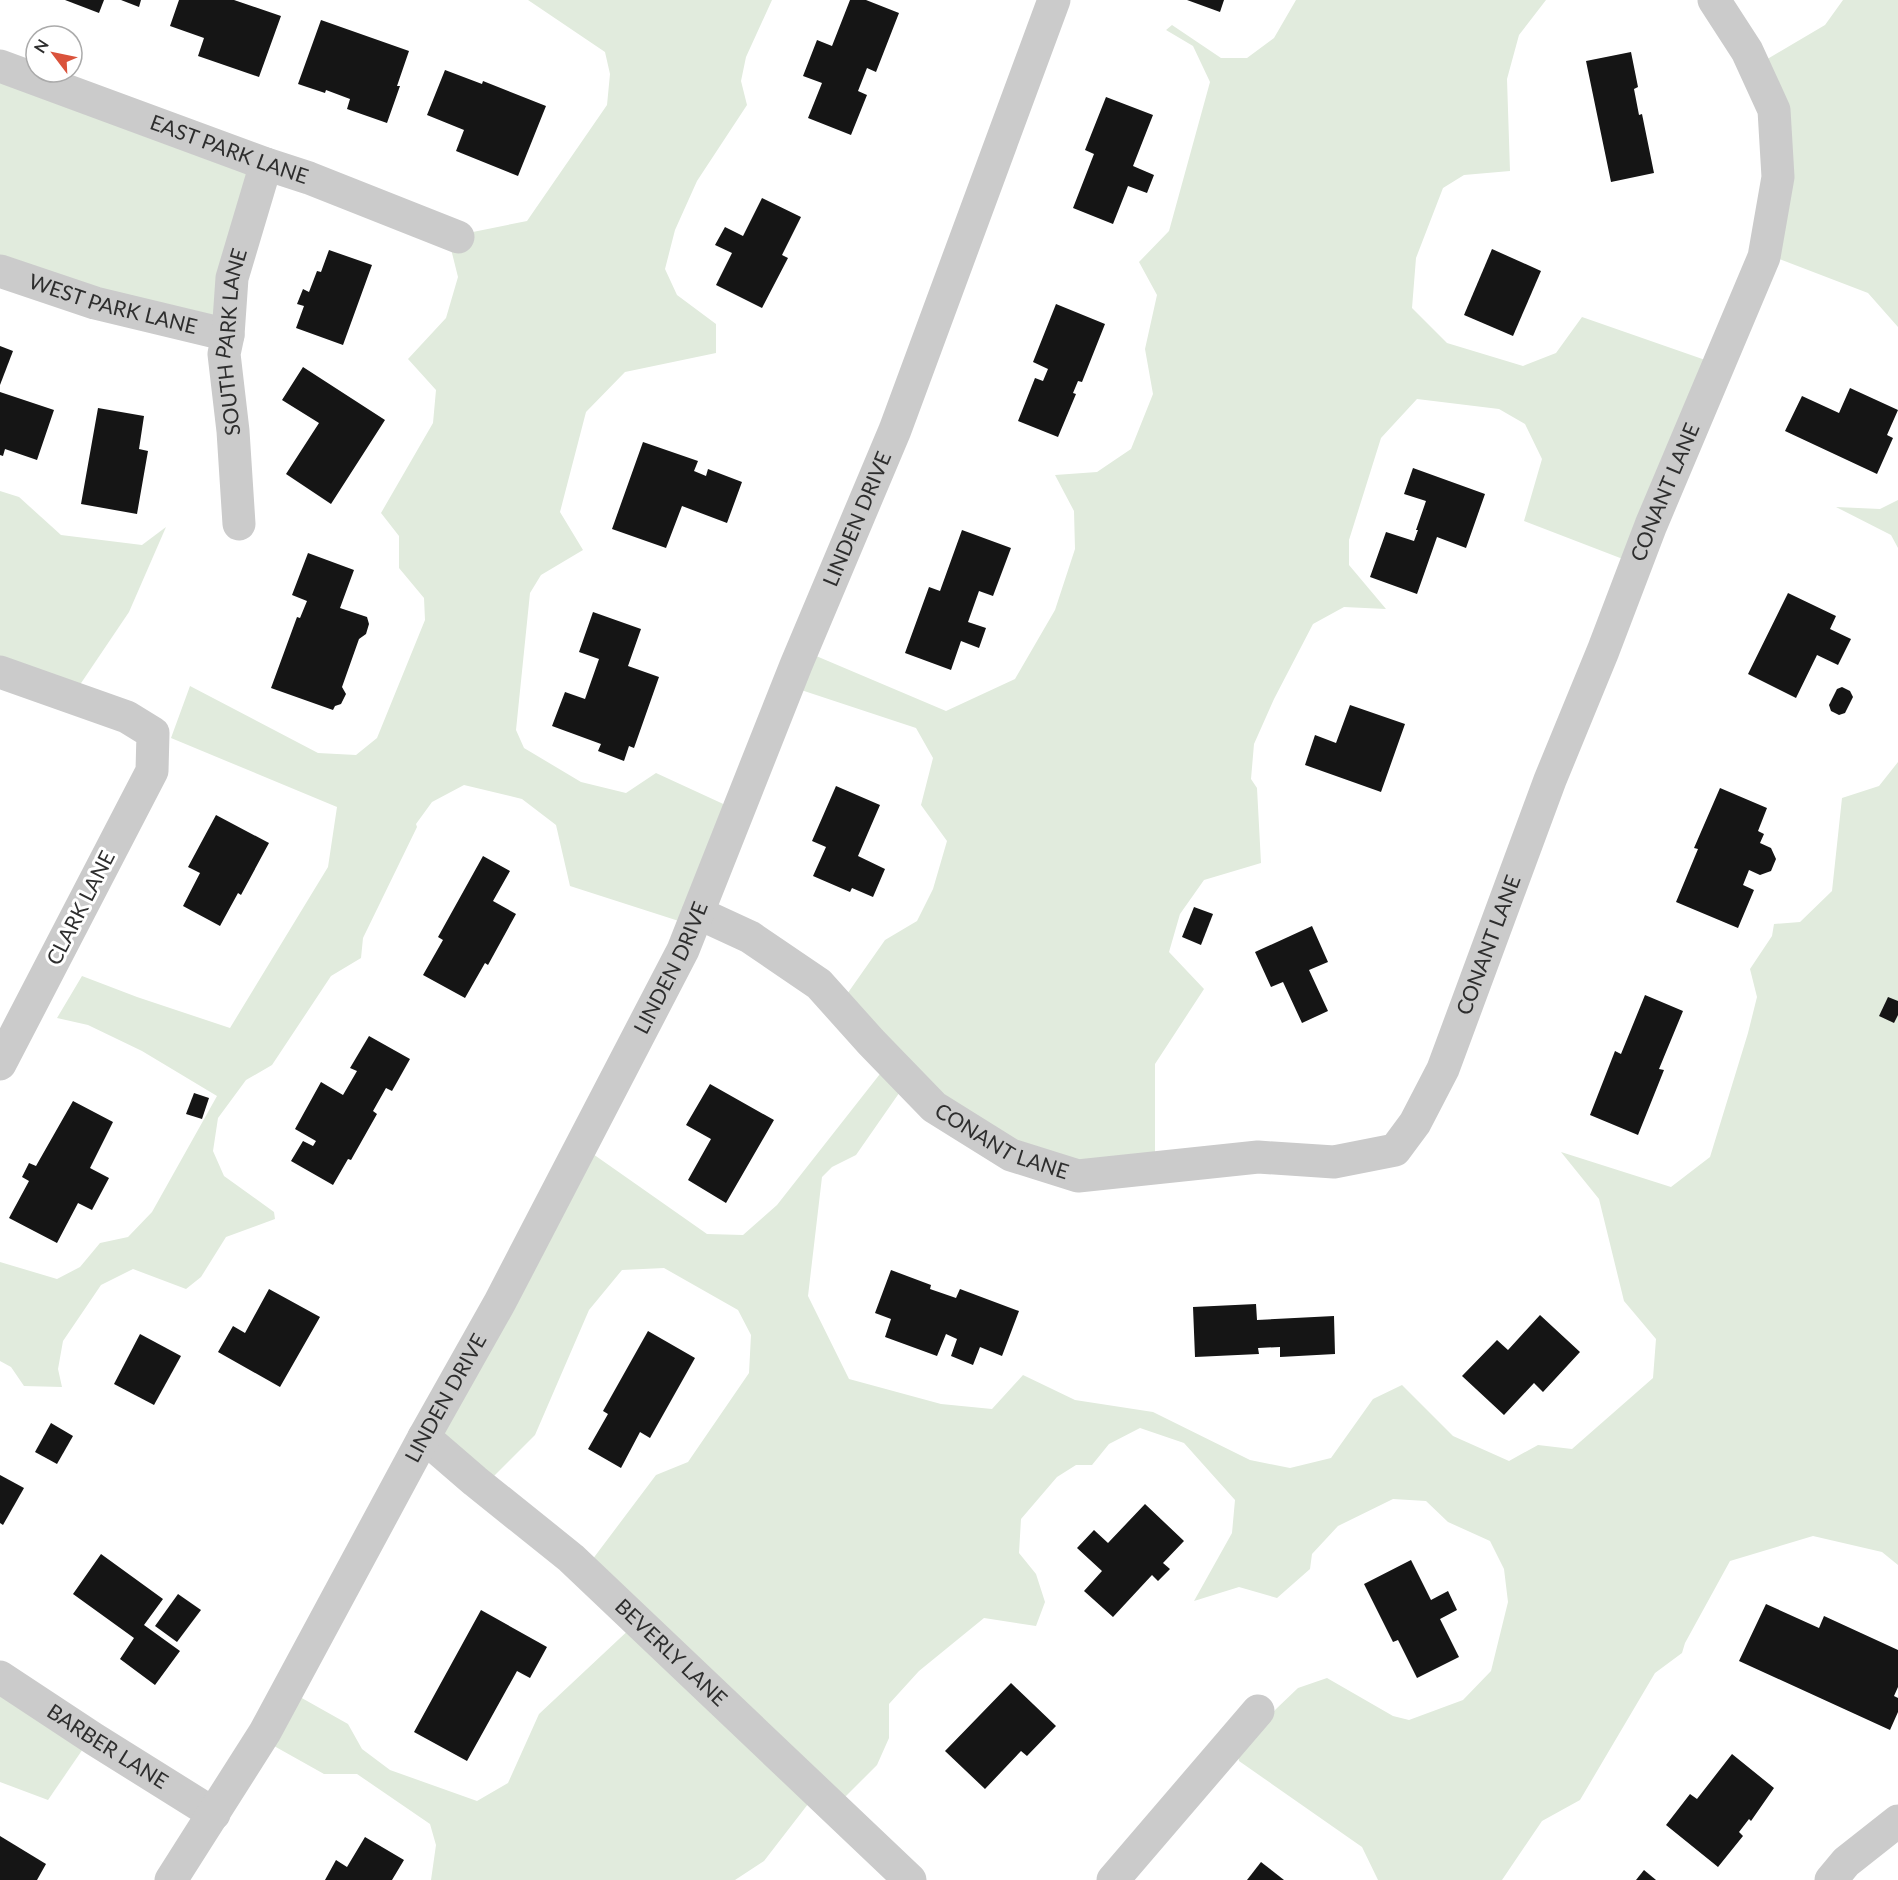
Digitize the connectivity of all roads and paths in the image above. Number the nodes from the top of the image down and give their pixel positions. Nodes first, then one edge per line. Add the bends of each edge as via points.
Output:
1 (1054, 0) edge
2 (1714, 0) edge
3 (0, 66) edge
4 (267, 164) junction
5 (458, 237) dead end
6 (0, 271) edge
7 (228, 335) junction
8 (239, 524) dead end
9 (0, 672) edge
10 (698, 913) junction
11 (0, 1064) edge
12 (424, 1437) junction
13 (0, 1677) edge
14 (1258, 1711) dead end
15 (214, 1814) junction
16 (1898, 1821) edge
17 (171, 1880) edge
18 (910, 1880) edge
19 (1113, 1880) edge
20 (1831, 1880) edge

1 - 10 street, LINDEN DRIVE via 895,430
2 - 10 street, CONANT LANE via 1747,51 1774,110 1778,177 1764,257 1651,525 1550,780 1443,1069 1415,1123 1395,1150 1334,1162 1258,1157 1078,1176 1011,1155 934,1107 819,984 750,937
3 - 4 street, EAST PARK LANE
4 - 5 street, EAST PARK LANE
4 - 7 street, SOUTH PARK LANE via 232,278
6 - 7 street, WEST PARK LANE via 95,303
7 - 8 street, SOUTH PARK LANE via 224,354
9 - 11 street, CLARK LANE via 127,717 153,733 152,771
10 - 12 street, LINDEN DRIVE via 683,950 516,1271
12 - 15 street, LINDEN DRIVE via 265,1732
12 - 18 street, BEVERLY LANE via 571,1558
13 - 15 street, BARBER LANE
14 - 19 street
15 - 17 street, LINDEN DRIVE
16 - 20 street via 1846,1862

